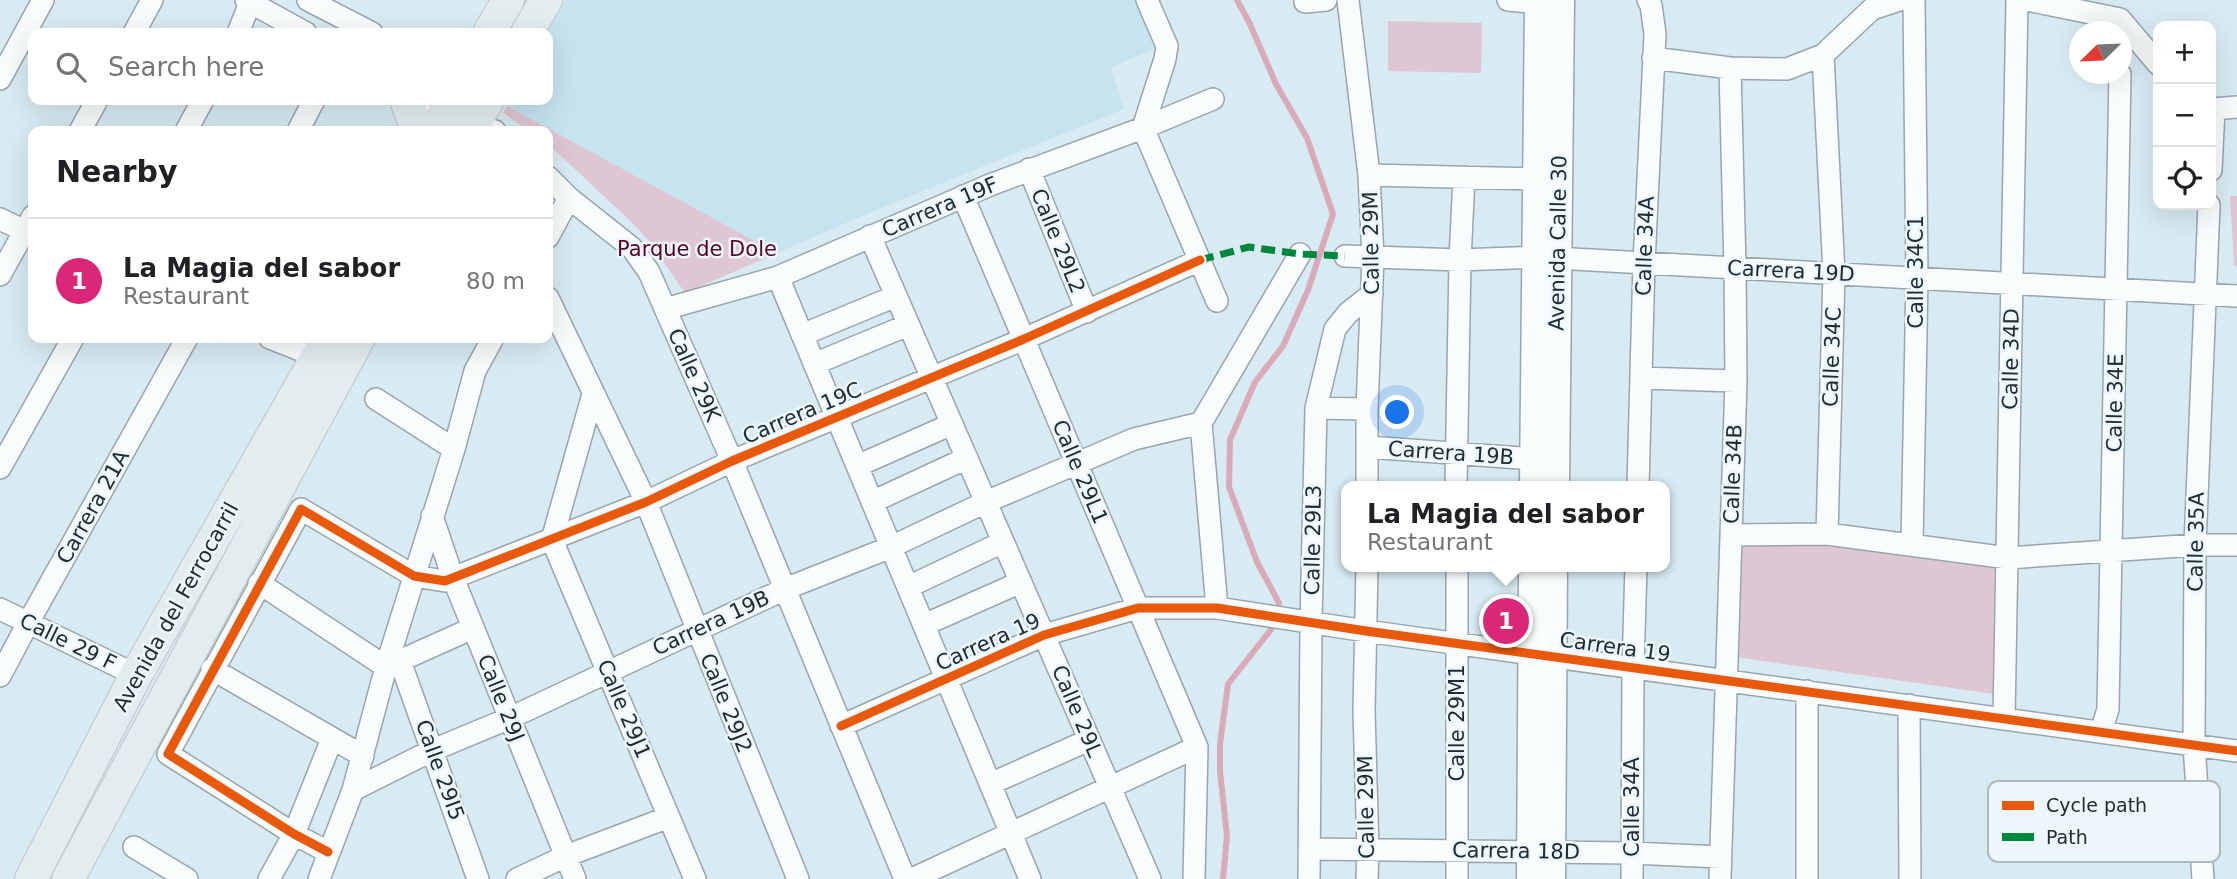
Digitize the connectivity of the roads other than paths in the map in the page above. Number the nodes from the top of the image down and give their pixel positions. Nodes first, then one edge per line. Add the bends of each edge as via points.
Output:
1 (43, 0) edge
2 (152, 0) edge
3 (308, 0) edge
4 (508, 0) edge
5 (546, 0) edge
6 (1147, 0) edge
7 (1349, 0) edge
8 (1508, 0) edge
9 (1899, 0) edge
10 (1914, 0) edge
11 (2017, 0) edge
12 (2027, 0) edge
13 (249, 1) edge
14 (1546, 1) edge
15 (1650, 3) edge
16 (348, 8) edge
17 (2105, 21) edge
18 (137, 28) edge
19 (240, 28) edge
20 (297, 28) edge
21 (367, 28) edge
22 (492, 28) edge
23 (530, 28) edge
24 (2132, 37) edge
25 (1823, 55) junction
26 (1653, 58) junction
27 (2153, 59) edge
28 (1730, 68) junction
29 (0, 79) edge
30 (2120, 84) edge
31 (1213, 99) dead end
32 (94, 105) edge
33 (200, 105) edge
34 (311, 105) edge
35 (408, 105) edge
36 (2237, 107) edge
37 (2216, 108) edge
38 (439, 110) edge
39 (484, 117) edge
40 (83, 126) edge
41 (189, 126) edge
42 (301, 126) edge
43 (415, 126) edge
44 (1143, 128) junction
45 (1029, 169) junction
46 (1369, 175) junction
47 (1464, 177) junction
48 (1537, 179) junction
49 (553, 182) edge
50 (963, 196) junction
51 (569, 198) junction
52 (2209, 210) edge
53 (0, 219) edge
54 (28, 226) edge
55 (553, 228) edge
56 (28, 232) edge
57 (870, 236) junction
58 (1300, 254) dead end
59 (1345, 256) dead end
60 (1373, 257) junction
61 (1548, 257) junction
62 (1200, 260) junction
63 (1460, 260) junction
64 (1644, 262) junction
65 (1735, 268) junction
66 (1834, 273) junction
67 (0, 275) edge
68 (778, 276) junction
69 (1917, 278) junction
70 (2012, 283) junction
71 (2118, 289) junction
72 (1372, 294) junction
73 (2204, 294) junction
74 (896, 296) junction
75 (2237, 296) edge
76 (1217, 301) dead end
77 (553, 309) edge
78 (665, 309) junction
79 (1087, 312) junction
80 (908, 325) junction
81 (802, 335) junction
82 (1024, 339) junction
83 (70, 343) edge
84 (184, 343) edge
85 (299, 343) edge
86 (356, 343) edge
87 (490, 343) edge
88 (323, 347) edge
89 (814, 364) junction
90 (931, 377) junction
91 (1642, 378) junction
92 (1736, 381) junction
93 (593, 394) junction
94 (376, 399) dead end
95 (1316, 408) junction
96 (1367, 409) junction
97 (837, 418) junction
98 (1200, 423) junction
99 (952, 424) junction
100 (1368, 447) junction
101 (454, 449) junction
102 (1456, 453) junction
103 (967, 458) junction
104 (732, 461) junction
105 (1077, 464) junction
106 (857, 466) junction
107 (0, 468) edge
108 (1534, 472) edge
109 (1367, 481) edge
110 (1456, 481) edge
111 (1555, 481) edge
112 (1638, 481) edge
113 (646, 502) junction
114 (872, 502) junction
115 (986, 502) junction
116 (432, 516) junction
117 (1731, 534) junction
118 (1827, 534) junction
119 (552, 540) junction
120 (1003, 542) junction
121 (1912, 544) junction
122 (2195, 545) junction
123 (2237, 545) edge
124 (891, 547) junction
125 (2113, 551) junction
126 (2008, 558) junction
127 (1367, 572) edge
128 (1457, 572) edge
129 (1534, 572) edge
130 (1552, 572) edge
131 (1636, 572) edge
132 (414, 576) junction
133 (453, 578) junction
134 (1021, 582) junction
135 (259, 583) junction
136 (908, 587) junction
137 (785, 589) junction
138 (1138, 608) junction
139 (1217, 608) junction
140 (0, 609) edge
141 (1301, 621) junction
142 (28, 623) junction
143 (924, 625) junction
144 (473, 628) junction
145 (696, 629) junction
146 (1366, 631) junction
147 (1044, 635) junction
148 (1457, 643) junction
149 (1542, 655) junction
150 (393, 664) junction
151 (1633, 667) junction
152 (212, 669) junction
153 (608, 671) junction
154 (136, 675) junction
155 (0, 676) edge
156 (946, 679) junction
157 (1725, 680) junction
158 (1807, 691) junction
159 (1909, 705) junction
160 (510, 718) junction
161 (2004, 719) junction
162 (841, 726) junction
163 (2101, 732) junction
164 (332, 739) junction
165 (1089, 740) junction
166 (2194, 745) junction
167 (1197, 747) junction
168 (433, 750) junction
169 (2237, 751) edge
170 (363, 756) junction
171 (2196, 781) edge
172 (990, 784) junction
173 (1110, 788) junction
174 (353, 790) junction
175 (669, 817) junction
176 (1011, 833) junction
177 (294, 834) junction
178 (134, 847) dead end
179 (1311, 849) junction
180 (1368, 850) junction
181 (1458, 851) junction
182 (328, 852) junction
183 (1632, 853) junction
184 (566, 856) junction
185 (1720, 857) junction
186 (1541, 865) edge
187 (32, 879) edge
188 (68, 879) edge
189 (187, 879) edge
190 (269, 879) edge
191 (319, 879) edge
192 (478, 879) edge
193 (517, 879) edge
194 (575, 879) edge
195 (695, 879) edge
196 (798, 879) edge
197 (905, 879) edge
198 (912, 879) edge
199 (1030, 879) edge
200 (1150, 879) edge
201 (1194, 879) edge
202 (1309, 879) edge
203 (1367, 879) edge
204 (1457, 879) edge
205 (1632, 879) edge
206 (1720, 879) edge
207 (1807, 879) edge
208 (1910, 879) edge

1 - 29 street
2 - 18 street
3 - 16 street
4 - 22 main road
5 - 23 main road
6 - 44 street via 1167,46
7 - 46 street, Calle 29M
8 - 14 street
9 - 25 street via 1872,9
10 - 69 street, Calle 34C1
11 - 70 street, Calle 34D
12 - 17 street
13 - 19 street
13 - 20 street
14 - 48 main road, Avenida Calle 30
14 - 61 main road, Avenida Calle 30
15 - 26 street, Calle 34A
16 - 21 street
24 - 27 street
25 - 28 street via 1787,69
25 - 66 street, Calle 34C
26 - 28 street
26 - 64 street, Calle 34A
28 - 65 street, Calle 34B
30 - 71 street, Calle 34E
31 - 44 street, Carrera 19F
32 - 40 street
33 - 41 street
34 - 42 street
35 - 43 main road
36 - 37 street
38 - 39 street
44 - 45 street, Carrera 19F
44 - 62 street
45 - 50 street, Carrera 19F
45 - 79 street, Calle 29L2
46 - 47 street
46 - 60 street, Calle 29M
47 - 48 street
47 - 63 street
48 - 61 main road, Avenida Calle 30
49 - 51 street, Calle 29K
50 - 57 street, Carrera 19F
50 - 82 street, Calle 29L1
51 - 55 street
51 - 78 street, Calle 29K via 632,248 649,272
52 - 73 street, Calle 35A
53 - 54 street
56 - 67 street
57 - 68 street, Carrera 19F
57 - 74 street, Calle 29L
58 - 98 street
59 - 60 street, Carrera 19D
60 - 63 street, Carrera 19D
60 - 72 street, Calle 29M
61 - 63 street, Carrera 19D
61 - 64 street, Carrera 19D
61 - 108 main road, Avenida Calle 30
61 - 111 main road, Avenida Calle 30
62 - 76 street
62 - 79 street, Carrera 19C
63 - 102 street
64 - 65 street, Carrera 19D
64 - 91 street, Calle 34A
65 - 66 street, Carrera 19D
65 - 92 street, Calle 34B
66 - 69 street, Carrera 19D
66 - 118 street, Calle 34C
68 - 78 street, Carrera 19F
68 - 81 street
69 - 70 street, Carrera 19D
69 - 121 street, Calle 34C1
70 - 71 street, Carrera 19D
70 - 126 street, Calle 34D
71 - 73 street, Carrera 19D
71 - 125 street, Calle 34E
72 - 95 street, Calle 29L3 via 1335,329
72 - 96 street, Calle 29M
73 - 75 street, Carrera 19D
73 - 122 street, Calle 35A
74 - 80 street, Calle 29L
74 - 81 street
77 - 93 street, Calle 29J2
78 - 104 street, Calle 29K
79 - 82 street, Carrera 19C
80 - 89 street
80 - 90 street, Calle 29L
81 - 89 street
82 - 90 street, Carrera 19C
82 - 105 street, Calle 29L1
83 - 107 street
84 - 142 street, Carrera 21A
85 - 88 street
86 - 188 main road, Avenida del Ferrocarril
87 - 101 street via 475,371
88 - 154 main road, Avenida del Ferrocarril
89 - 97 street
90 - 97 street, Carrera 19C
90 - 99 street, Calle 29L
91 - 92 street
91 - 112 street, Calle 34A
92 - 117 street, Calle 34B
93 - 113 street, Calle 29J2
93 - 119 street
94 - 101 street
95 - 96 street
95 - 141 street, Calle 29L3
96 - 100 street, Calle 29M
97 - 104 street, Carrera 19C
97 - 106 street
98 - 105 street, Carrera 19B via 1134,439
98 - 139 street
99 - 103 street, Calle 29L
99 - 106 street
100 - 102 street, Carrera 19B
100 - 109 street, Calle 29M
101 - 116 street
102 - 108 street, Carrera 19B
102 - 110 street
103 - 114 street
103 - 115 street, Calle 29L
104 - 113 street, Carrera 19C
104 - 137 street, Calle 29K
105 - 115 street, Carrera 19B
105 - 138 street, Calle 29L1
106 - 114 street
113 - 119 street, Carrera 19C
113 - 145 street, Calle 29J2
114 - 124 street
115 - 120 street, Calle 29L
115 - 124 street, Carrera 19B
116 - 132 street
116 - 133 street, Calle 29J
117 - 118 street
117 - 157 street, Calle 34B
118 - 121 street
119 - 133 street, Carrera 19C
119 - 153 street, Calle 29J1
120 - 134 street, Calle 29L
120 - 136 street
121 - 126 street
122 - 123 street
122 - 125 street
122 - 166 street, Calle 35A
124 - 136 street
124 - 137 street, Carrera 19B
125 - 126 street
125 - 163 street, Calle 34E via 2108,709
126 - 161 street, Calle 34D
127 - 146 street, Calle 29M
128 - 148 street, Calle 29M1
129 - 149 main road
130 - 149 main road
131 - 151 street, Calle 34A
132 - 133 street, Carrera 19C via 438,581
132 - 135 street via 301,509
132 - 150 street
133 - 144 street, Calle 29J
134 - 143 street
134 - 147 street, Calle 29L
135 - 150 street
135 - 152 street
136 - 143 street
137 - 145 street, Carrera 19B
137 - 162 street, Calle 29K
138 - 139 street, Carrera 19
138 - 147 street, Carrera 19
138 - 167 street, Calle 29L1
139 - 141 street, Carrera 19
140 - 142 street, Calle 29 F
141 - 146 street, Carrera 19
141 - 179 street, Calle 29L3
142 - 154 street, Calle 29 F
142 - 155 street, Carrera 21A
143 - 156 street
144 - 150 street
144 - 160 street, Calle 29J
145 - 153 street, Carrera 19B
145 - 196 street, Calle 29J2
146 - 148 street, Carrera 19
146 - 180 street, Calle 29M
147 - 156 street, Carrera 19
147 - 165 street, Calle 29L
148 - 149 street, Carrera 19
148 - 181 street, Calle 29M1
149 - 151 street, Carrera 19
149 - 186 main road
150 - 168 street, Calle 29I5
150 - 170 street
151 - 157 street, Carrera 19
151 - 183 street, Calle 34A
152 - 164 street
152 - 177 street via 168,754
153 - 160 street, Carrera 19B
153 - 175 street, Calle 29J1
154 - 187 main road, Avenida del Ferrocarril
156 - 162 street, Carrera 19
156 - 172 street
157 - 158 street, Carrera 19
157 - 185 street, Calle 34B
158 - 159 street, Carrera 19
158 - 207 street
159 - 161 street, Carrera 19
159 - 208 street
160 - 168 street, Carrera 19B
160 - 184 street, Calle 29J
161 - 163 street, Carrera 19
162 - 197 street, Calle 29K
163 - 166 street, Carrera 19
164 - 170 street
164 - 177 street
165 - 172 street
165 - 173 street, Calle 29L
166 - 169 street, Carrera 19
166 - 171 street, Calle 35A
167 - 173 street
167 - 201 street
168 - 174 street, Carrera 19B
168 - 192 street, Calle 29I5
170 - 174 street
172 - 176 street
173 - 176 street
173 - 200 street, Calle 29L
174 - 182 street
175 - 184 street
175 - 195 street, Calle 29J1
176 - 198 street
176 - 199 street
177 - 182 street
177 - 190 street
178 - 189 street
179 - 180 street, Carrera 18D
179 - 202 street, Calle 29L3
180 - 181 street, Carrera 18D
180 - 203 street, Calle 29M
181 - 186 street, Carrera 18D
181 - 204 street, Calle 29M1
182 - 191 street
183 - 185 street, Carrera 18D
183 - 186 street, Carrera 18D
183 - 205 street, Calle 34A
184 - 193 street
184 - 194 street, Calle 29J
185 - 206 street, Calle 34B

